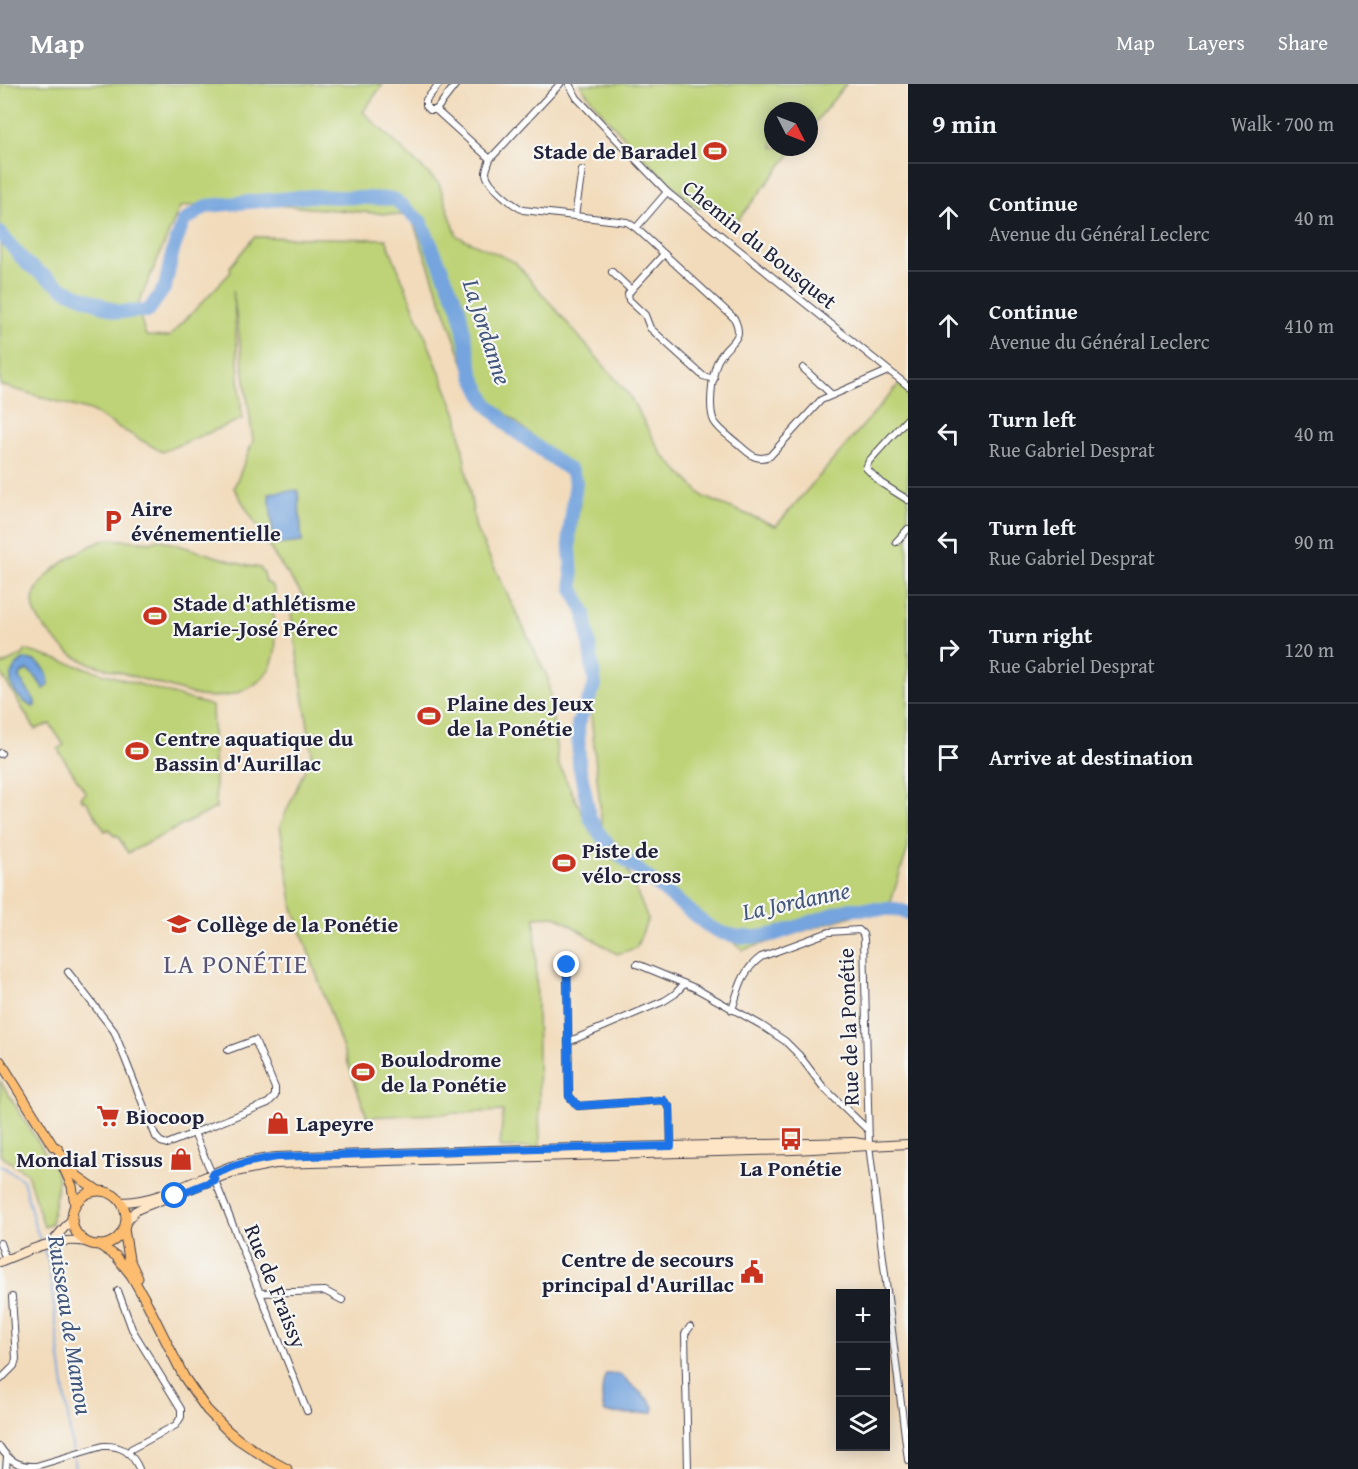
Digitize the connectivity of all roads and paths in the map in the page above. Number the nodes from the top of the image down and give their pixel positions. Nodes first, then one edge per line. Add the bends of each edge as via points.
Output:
1 (439, 84) edge
2 (456, 84) edge
3 (560, 84) edge
4 (569, 84) edge
5 (436, 110) junction
6 (490, 159) junction
7 (582, 170) dead end
8 (667, 192) junction
9 (575, 216) junction
10 (636, 228) junction
11 (664, 254) junction
12 (612, 272) dead end
13 (631, 290) junction
14 (803, 368) dead end
15 (888, 371) junction
16 (714, 379) junction
17 (908, 386) edge
18 (832, 395) junction
19 (908, 418) edge
20 (908, 500) edge
21 (908, 529) edge
22 (896, 542) dead end
23 (637, 964) dead end
24 (567, 965) dead end
25 (68, 972) dead end
26 (684, 984) junction
27 (732, 1010) junction
28 (568, 1042) junction
29 (228, 1050) dead end
30 (0, 1061) edge
31 (868, 1130) junction
32 (194, 1133) junction
33 (908, 1144) edge
34 (869, 1145) junction
35 (53, 1146) junction
36 (671, 1146) junction
37 (213, 1177) junction
38 (97, 1190) junction
39 (121, 1202) junction
40 (75, 1205) junction
41 (72, 1220) junction
42 (124, 1226) junction
43 (51, 1242) junction
44 (86, 1242) junction
45 (0, 1243) edge
46 (99, 1245) junction
47 (3, 1261) edge
48 (118, 1291) dead end
49 (260, 1293) junction
50 (12, 1297) dead end
51 (342, 1300) dead end
52 (147, 1303) junction
53 (690, 1327) dead end
54 (0, 1380) edge
55 (307, 1411) dead end
56 (0, 1447) edge
57 (128, 1452) junction
58 (7, 1457) junction
59 (908, 1460) edge
60 (26, 1468) edge
61 (6, 1469) edge
62 (139, 1469) edge
63 (287, 1469) edge
64 (688, 1469) edge

1 - 5 street via 426,100 426,106
2 - 5 street
3 - 6 street
4 - 8 street, Chemin du Bousquet via 577,98
5 - 6 street
6 - 9 street via 486,174 490,183 515,206
7 - 9 street
8 - 10 street
8 - 15 street, Chemin du Bousquet
9 - 10 street via 627,222
10 - 11 street
11 - 13 street
11 - 16 street via 734,318 739,328 737,337 715,366
12 - 13 street
13 - 16 street via 629,300 645,315 650,328 703,376
14 - 18 street
15 - 17 street, Chemin du Bousquet
15 - 18 street
16 - 18 street via 713,419 751,455 762,459 770,456 821,400
19 - 20 street via 866,468
21 - 22 street
23 - 26 street
24 - 28 street
25 - 32 street via 114,1031 156,1137 167,1143
26 - 27 street
26 - 28 street via 664,1001
27 - 31 street via 785,1041 823,1087
27 - 31 street, Rue de la Ponétie via 744,975 761,957 829,932 859,930 864,939
28 - 36 street via 569,1096 578,1106 663,1100 670,1108
29 - 32 street via 255,1040 275,1088 274,1096 268,1103
30 - 35 main road
31 - 34 street, Rue de la Ponétie
32 - 37 street, Rue de Fraissy
33 - 34 street
34 - 36 street via 854,1142
34 - 37 street via 275,1164
34 - 59 street, Rue de la Ponétie
35 - 38 main road via 77,1176
35 - 40 main road via 72,1186
36 - 37 street via 296,1156 232,1166
37 - 39 street via 140,1201
37 - 42 street via 135,1211
37 - 49 street, Rue de Fraissy
38 - 39 main road via 109,1192
38 - 40 main road via 87,1193
39 - 42 main road via 126,1215
40 - 41 main road
41 - 43 street
41 - 44 main road via 76,1233
42 - 46 main road via 114,1240
42 - 52 main road via 129,1258
43 - 44 street
43 - 47 street
44 - 46 main road
45 - 47 street
46 - 52 main road via 123,1263
48 - 57 street via 132,1329 181,1408 176,1425
49 - 51 street via 325,1291
49 - 55 street, Rue de Fraissy
50 - 54 street via 16,1359
52 - 63 main road via 184,1377 207,1410 239,1440
53 - 64 street via 685,1334
56 - 58 street
57 - 60 street via 114,1445 103,1446
57 - 62 street
58 - 60 street
58 - 61 street

